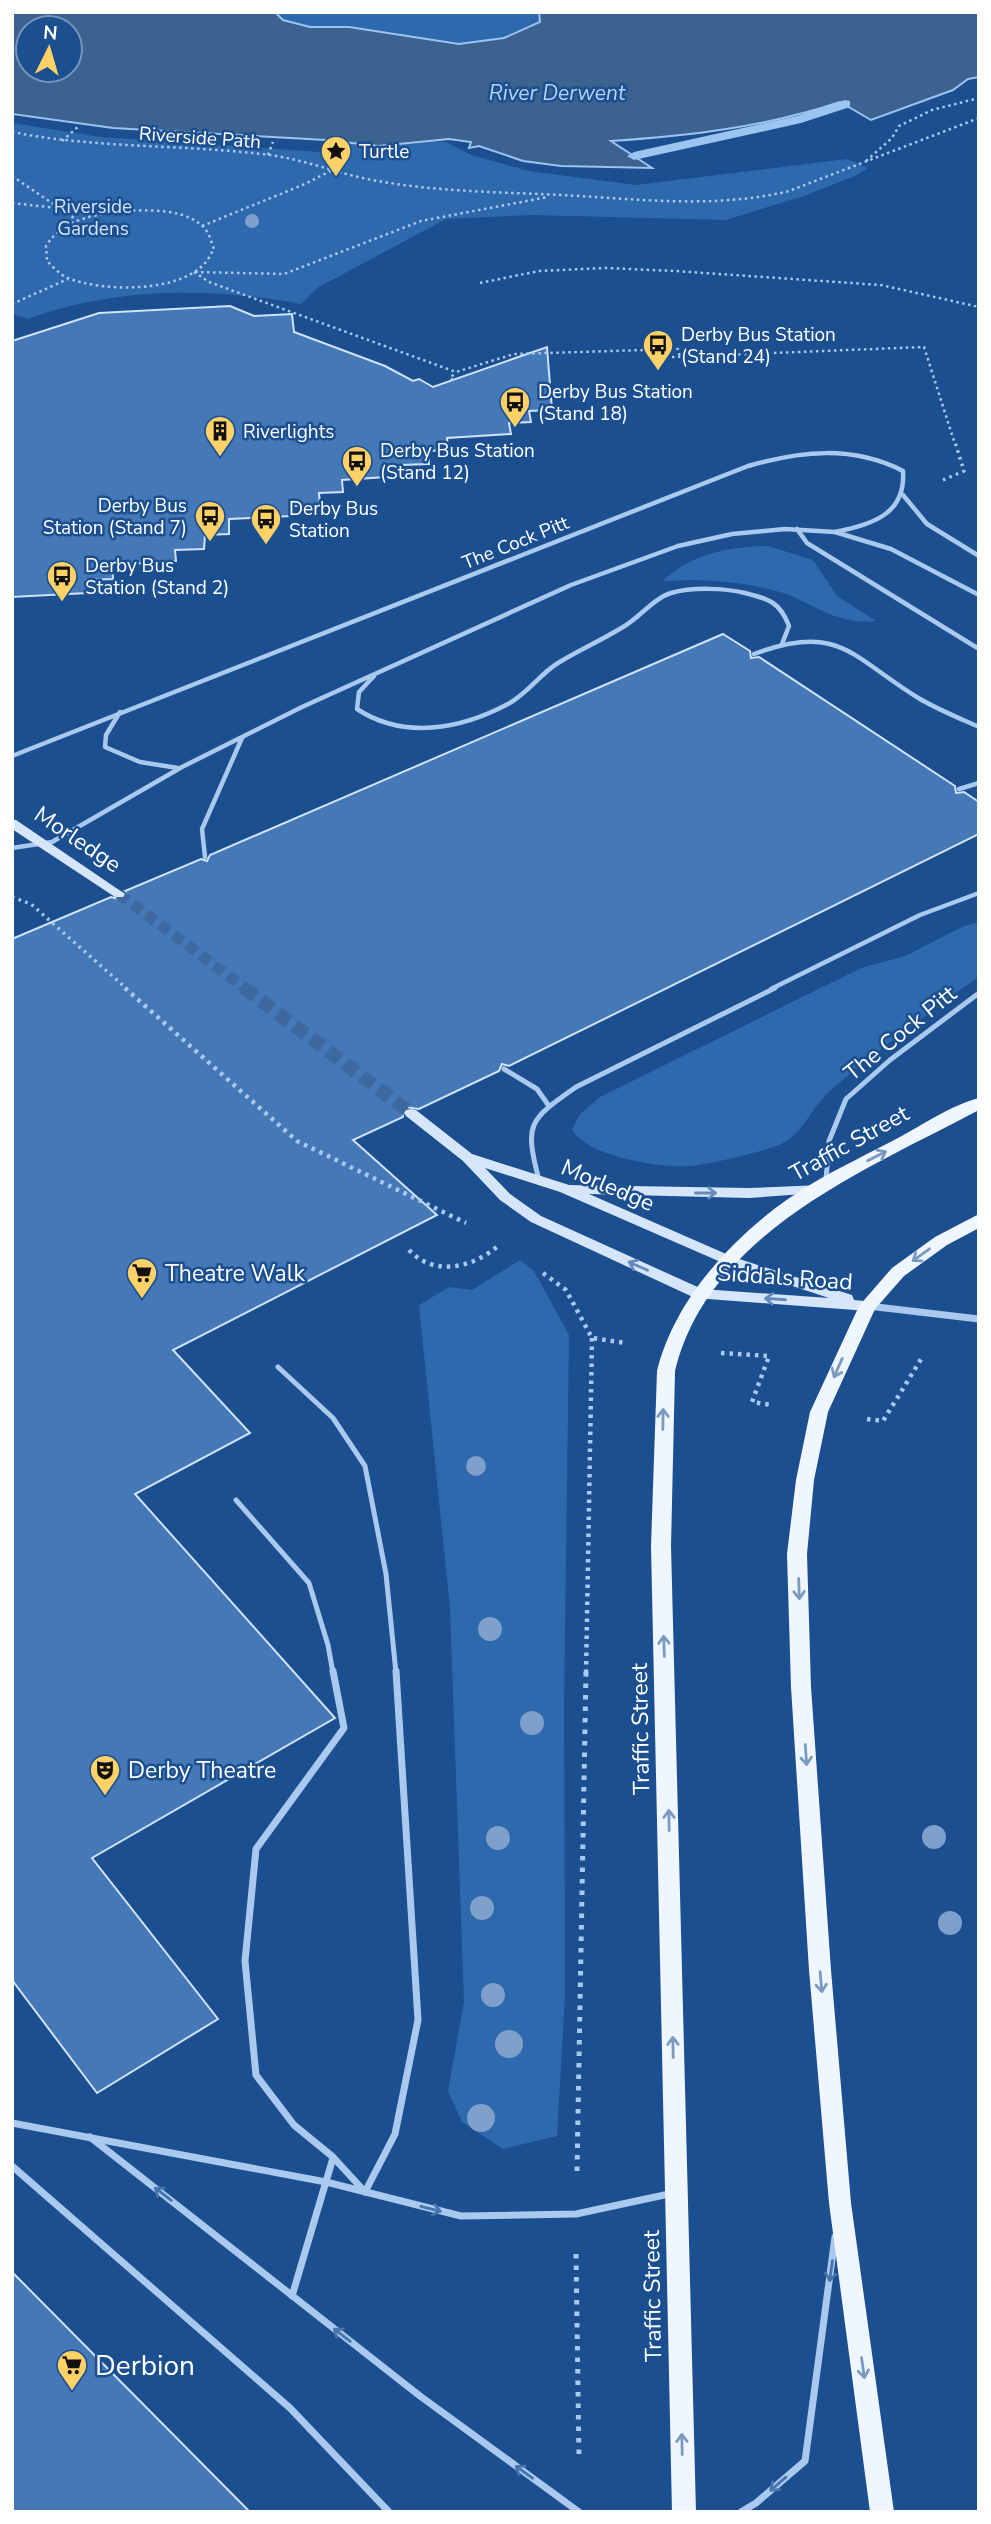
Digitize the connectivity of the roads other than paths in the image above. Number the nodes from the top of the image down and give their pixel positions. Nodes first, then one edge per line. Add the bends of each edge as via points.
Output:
1 (903, 495) junction
2 (797, 529) junction
3 (835, 532) junction
4 (979, 556) edge
5 (979, 595) edge
6 (782, 644) junction
7 (979, 649) edge
8 (754, 654) dead end
9 (377, 673) junction
10 (120, 712) junction
11 (979, 727) edge
12 (242, 738) junction
13 (12, 756) edge
14 (180, 768) junction
15 (979, 783) edge
16 (959, 789) dead end
17 (12, 822) edge
18 (45, 845) junction
19 (12, 848) edge
20 (205, 857) dead end
21 (979, 893) edge
22 (119, 894) tunnel mouth
23 (979, 993) edge
24 (504, 1069) dead end
25 (979, 1103) edge
26 (549, 1106) junction
27 (411, 1113) tunnel mouth
28 (468, 1158) junction
29 (539, 1180) junction
30 (821, 1185) junction
31 (565, 1189) junction
32 (979, 1220) edge
33 (728, 1260) junction
34 (700, 1294) junction
35 (867, 1306) junction
36 (979, 1319) edge
37 (278, 1367) dead end
38 (236, 1500) dead end
39 (12, 2123) edge
40 (88, 2136) junction
41 (333, 2157) junction
42 (12, 2166) edge
43 (326, 2182) junction
44 (365, 2192) junction
45 (676, 2193) junction
46 (840, 2203) junction
47 (292, 2296) junction
48 (389, 2512) edge
49 (579, 2512) edge
50 (684, 2512) edge
51 (741, 2512) edge
52 (882, 2512) edge

1 - 3 lane via 885,516 859,528
1 - 4 lane, The Cock Pitt via 926,527
1 - 10 lane, The Cock Pitt via 903,471 887,461 831,452 778,457
2 - 3 lane
2 - 7 lane via 807,543
2 - 9 lane via 729,535 651,555 574,582
3 - 5 lane via 891,548
6 - 8 lane
6 - 9 lane via 789,626 783,611 767,599 740,592 689,590 668,594 625,626 556,664 510,703 458,725 430,729 372,719 357,709 359,692
6 - 11 lane via 832,643 920,699
9 - 12 lane
10 - 13 lane, The Cock Pitt
10 - 14 lane via 106,735 105,747 137,762
12 - 14 lane
12 - 20 lane via 202,829
14 - 18 lane
15 - 16 lane
17 - 18 street, Morledge
18 - 19 lane
18 - 22 street, Morledge
21 - 26 lane via 920,915 576,1087
23 - 30 lane, The Cock Pitt via 846,1099 829,1141
24 - 26 lane via 537,1089
30 -> 25 main road, Traffic Street
26 - 29 lane via 531,1126 530,1146
27 - 28 street, Morledge
28 - 29 street, Morledge
34 -> 28 street, Morledge via 536,1219 505,1197
29 - 31 street, Morledge
31 -> 30 street via 749,1193
30 - 33 main road, Traffic Street
31 - 33 street, Morledge
32 -> 35 main road via 898,1272
33 - 34 main road, Traffic Street
33 - 35 street, Siddals Road
35 -> 34 street, Siddals Road
45 -> 34 main road, Traffic Street via 661,1546 663,1407 671,1350
35 - 36 street, Siddals Road
35 -> 46 main road via 819,1412 805,1479 797,1554 804,1727
37 - 44 lane via 333,1418 365,1466 386,1574 399,1701 418,2020 395,2134
38 - 41 lane via 309,1583 328,1645 344,1728 256,1849 245,1961 256,2075 294,2125
39 - 40 lane
40 - 43 lane
47 -> 40 lane
41 - 43 lane
41 - 44 lane
42 - 48 lane via 290,2409
43 - 44 lane
43 - 47 lane
44 -> 45 lane via 461,2216 576,2214
50 -> 45 main road, Traffic Street
46 -> 51 lane via 805,2461
46 -> 52 main road
49 -> 47 lane

